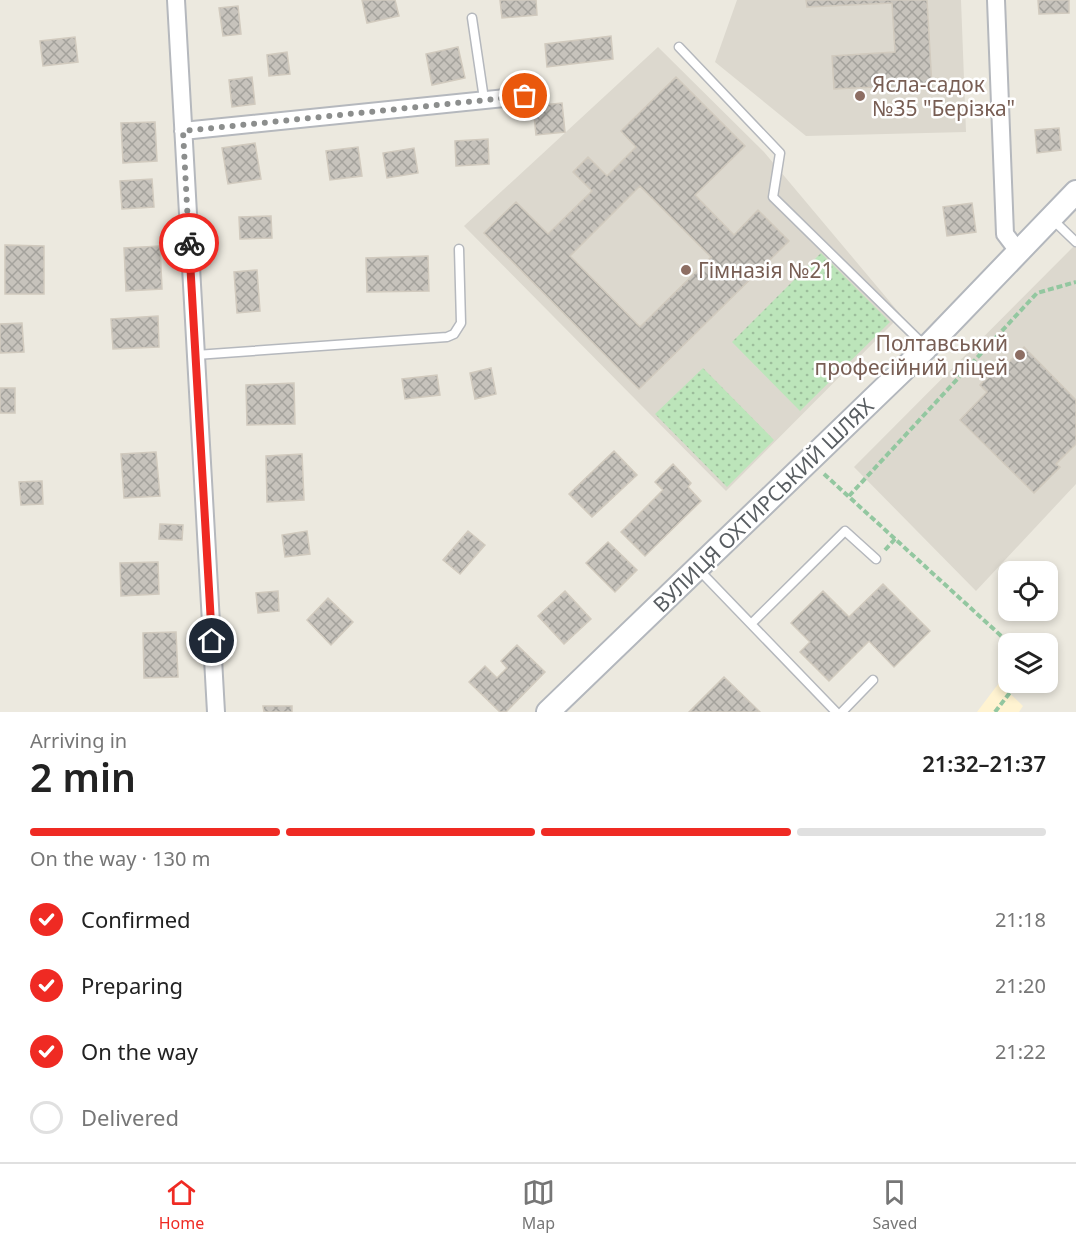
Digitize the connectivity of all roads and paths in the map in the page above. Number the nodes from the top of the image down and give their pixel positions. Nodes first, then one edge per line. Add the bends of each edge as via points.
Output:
1 (176, 0) edge
2 (996, 0) edge
3 (472, 18) dead end
4 (680, 47) dead end
5 (525, 96) dead end
6 (484, 99) junction
7 (183, 131) junction
8 (1076, 192) edge
9 (1051, 218) junction
10 (1076, 242) edge
11 (459, 249) dead end
12 (1018, 251) junction
13 (1076, 282) edge
14 (927, 348) junction
15 (196, 355) junction
16 (823, 473) dead end
17 (849, 496) junction
18 (876, 559) dead end
19 (697, 569) junction
20 (751, 624) junction
21 (998, 633) edge
22 (873, 680) dead end
23 (1010, 693) edge
24 (216, 712) edge
25 (548, 712) edge
26 (836, 712) edge
27 (842, 712) edge
28 (995, 712) edge

1 - 7 street
2 - 12 street via 1005,234
3 - 6 lane
4 - 14 lane via 780,153 772,197
5 - 6 street
6 - 7 street
7 - 15 street
8 - 9 main road, ВУЛИЦЯ ОХТИРСЬКИЙ ШЛЯХ
9 - 10 lane
9 - 12 main road, ВУЛИЦЯ ОХТИРСЬКИЙ ШЛЯХ
11 - 15 lane via 461,323 447,337
12 - 14 main road, ВУЛИЦЯ ОХТИРСЬКИЙ ШЛЯХ
13 - 17 path via 1037,293
14 - 19 main road, ВУЛИЦЯ ОХТИРСЬКИЙ ШЛЯХ
15 - 24 street
16 - 17 path
17 - 21 path
18 - 20 lane via 845,531
19 - 20 lane
19 - 25 main road, ВУЛИЦЯ ОХТИРСЬКИЙ ШЛЯХ
20 - 26 lane
22 - 27 lane
23 - 28 path

